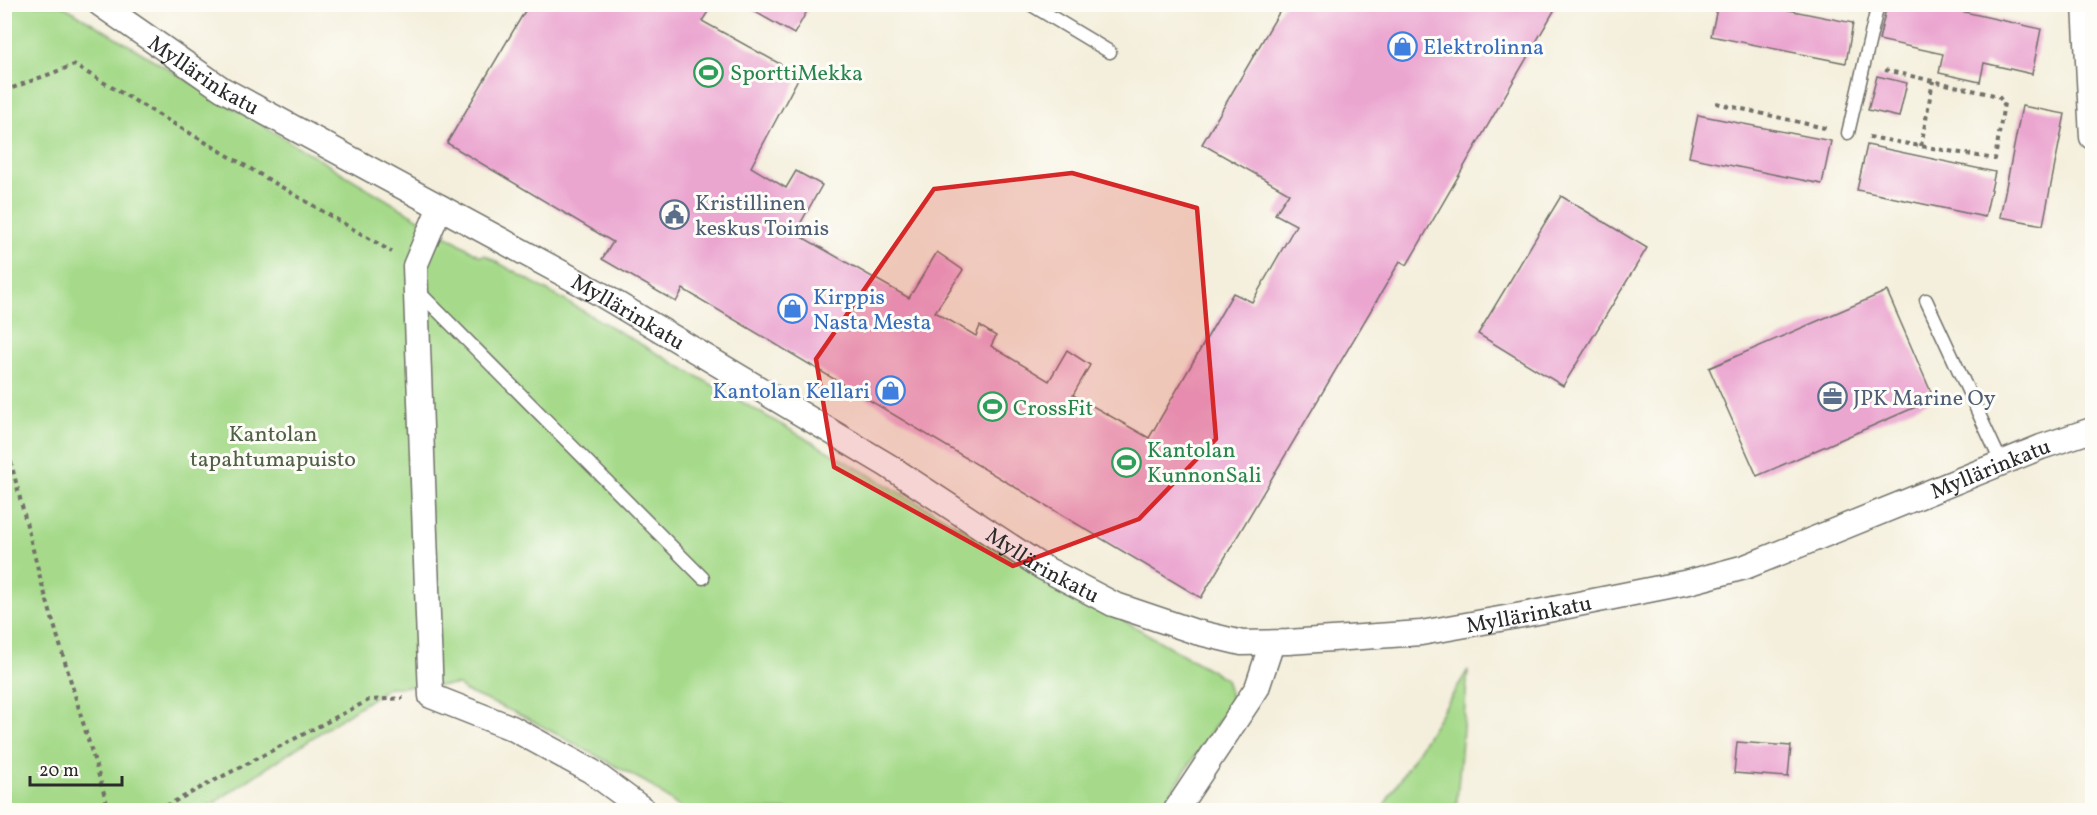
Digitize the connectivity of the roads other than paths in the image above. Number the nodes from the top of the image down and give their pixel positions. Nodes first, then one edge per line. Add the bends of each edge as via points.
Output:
1 (100, 4) edge
2 (1030, 4) edge
3 (2085, 4) edge
4 (1877, 9) edge
5 (1110, 52) dead end
6 (1848, 134) road end
7 (2092, 137) edge
8 (440, 207) junction
9 (416, 277) junction
10 (1926, 300) dead end
11 (2092, 430) edge
12 (2002, 464) junction
13 (703, 578) dead end
14 (1272, 643) junction
15 (644, 810) edge
16 (1176, 810) edge

1 - 8 street, Myllärinkatu via 222,89
2 - 5 lane
3 - 7 street
4 - 6 lane
8 - 9 street
8 - 14 street, Myllärinkatu via 597,292 886,465 1052,572 1113,604 1196,632 1242,643
9 - 13 lane
9 - 15 street via 431,696 512,728 591,771
10 - 12 lane
11 - 12 street, Myllärinkatu
12 - 14 street, Myllärinkatu via 1745,567 1689,582 1421,633
14 - 16 street via 1257,688

